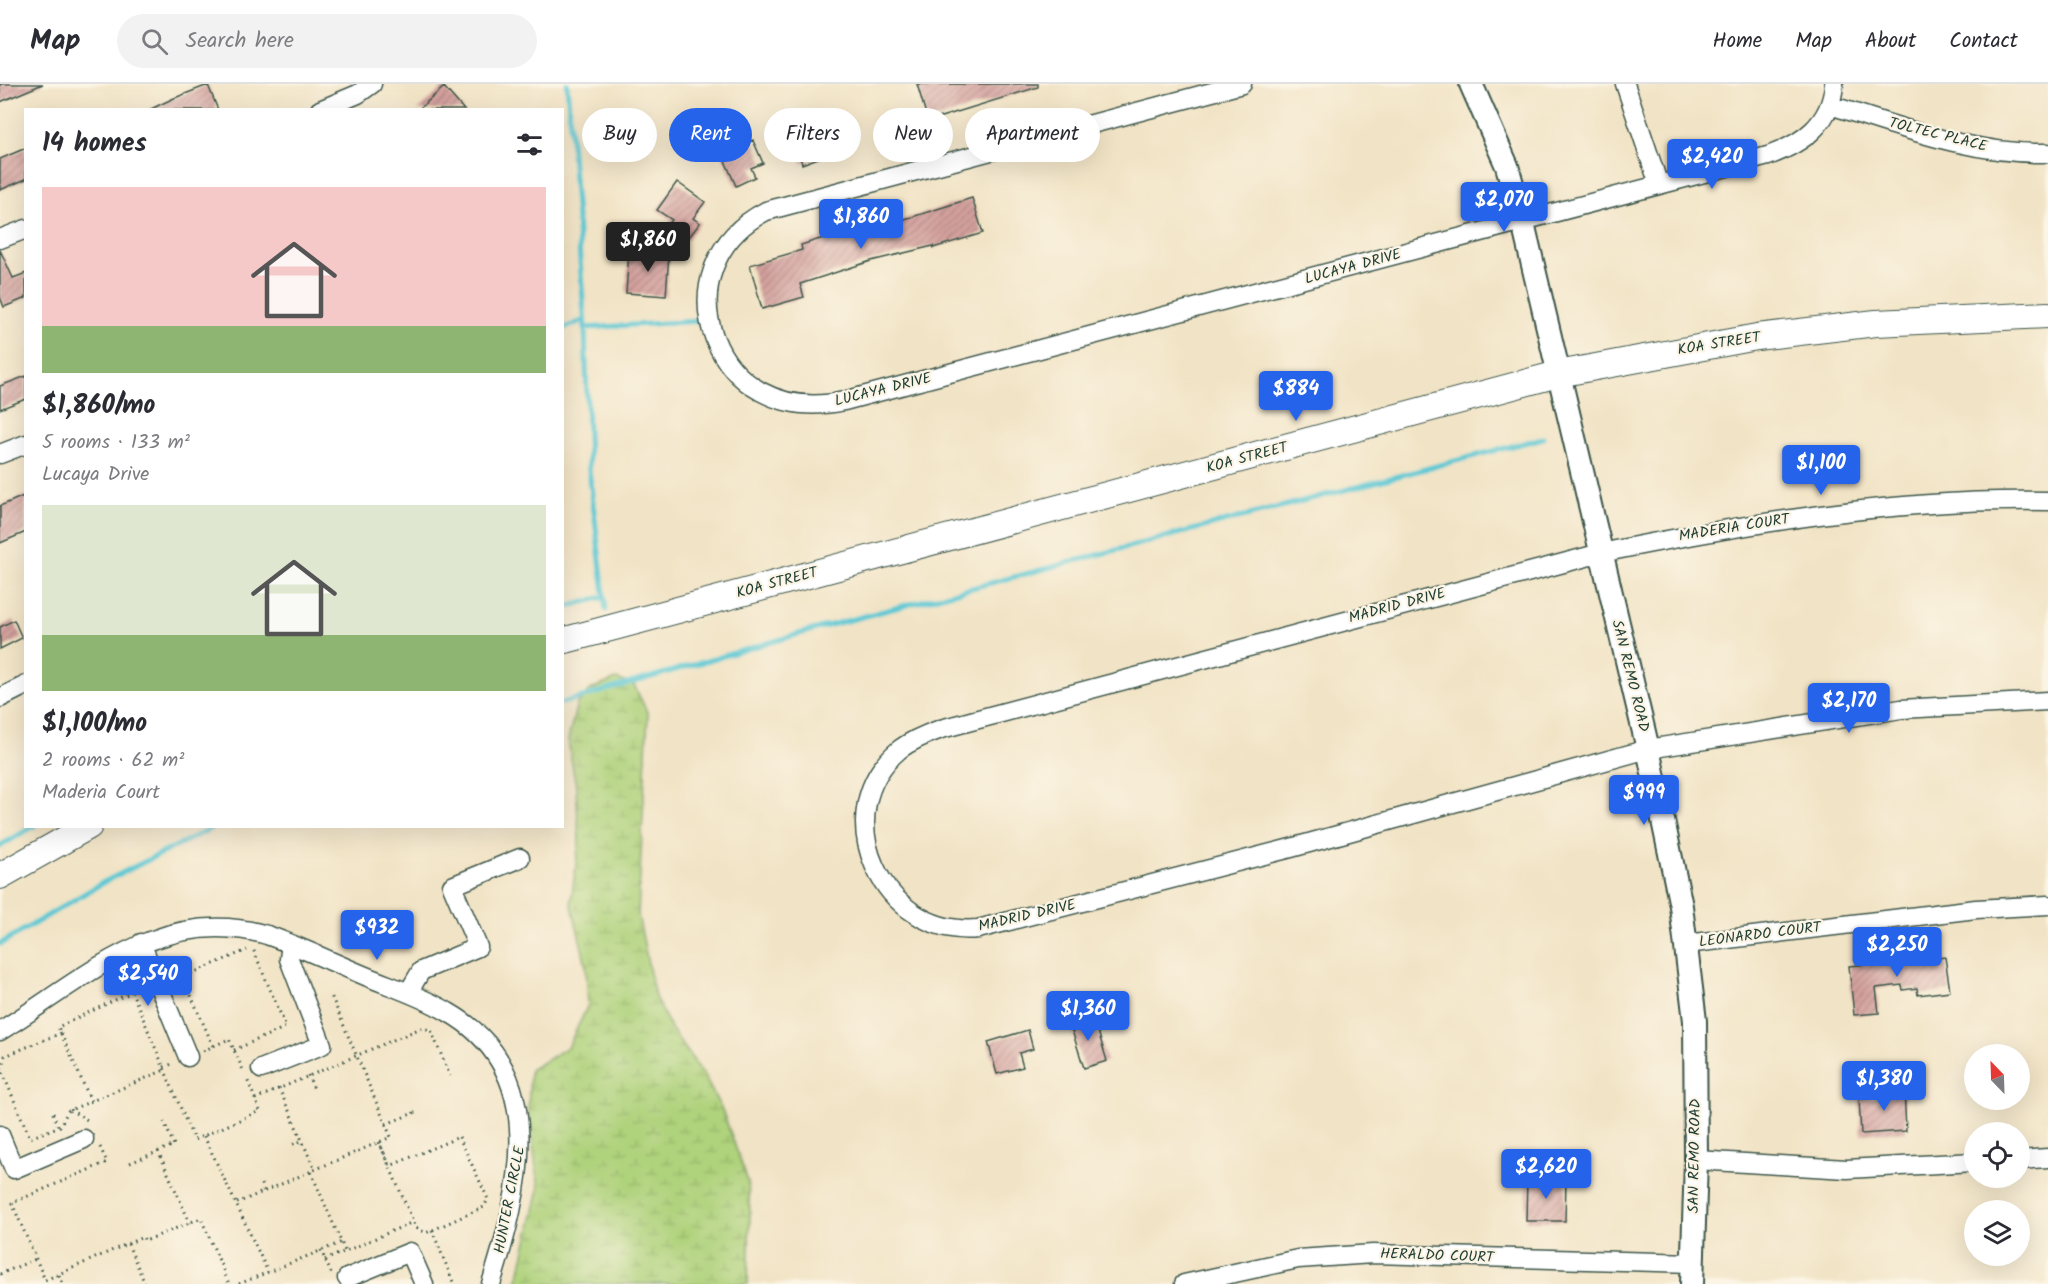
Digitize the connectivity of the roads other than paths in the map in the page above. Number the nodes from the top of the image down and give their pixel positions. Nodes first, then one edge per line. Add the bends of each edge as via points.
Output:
1 (372, 84) edge
2 (1242, 84) edge
3 (1472, 84) edge
4 (1625, 84) edge
5 (1834, 84) edge
6 (1830, 105) junction
7 (325, 108) edge
8 (2048, 153) edge
9 (1659, 185) junction
10 (1523, 223) junction
11 (24, 230) edge
12 (0, 239) edge
13 (2048, 315) edge
14 (1558, 374) junction
15 (24, 445) edge
16 (0, 454) edge
17 (2048, 501) edge
18 (1600, 553) junction
19 (564, 640) edge
20 (24, 686) edge
21 (0, 698) edge
22 (2048, 701) edge
23 (1648, 749) junction
24 (85, 828) edge
25 (520, 858) dead end
26 (0, 876) edge
27 (2048, 905) edge
28 (141, 943) junction
29 (291, 944) junction
30 (1686, 944) junction
31 (408, 993) junction
32 (3, 1023) edge
33 (188, 1057) road end
34 (261, 1069) dead end
35 (91, 1134) road end
36 (0, 1135) edge
37 (2048, 1158) edge
38 (2030, 1159) edge
39 (1696, 1160) junction
40 (1964, 1163) edge
41 (1692, 1274) edge
42 (339, 1277) road end
43 (424, 1284) edge
44 (491, 1284) edge
45 (1184, 1284) edge

1 - 7 street
2 - 10 street, LUCAYA DRIVE via 766,211 741,228 713,272 708,308 718,345 734,371 758,391 792,403 825,405
3 - 10 street, SAN REMO ROAD via 1507,166
4 - 9 street
5 - 6 street
6 - 8 street, TOLTEC PLACE via 1971,146
6 - 9 street, LUCAYA DRIVE via 1806,138 1786,149
9 - 10 street, LUCAYA DRIVE
10 - 14 street, SAN REMO ROAD
11 - 12 street
13 - 14 main road, KOA STREET via 1876,323 1757,337
14 - 18 street, SAN REMO ROAD
14 - 19 main road, KOA STREET
15 - 16 street
17 - 18 street, MADERIA COURT via 1973,500 1838,511 1692,533
18 - 23 street, SAN REMO ROAD
18 - 23 street, MADRID DRIVE via 926,735 899,750 875,782 866,813 868,848 883,885 908,911 941,926 978,929
20 - 21 street
22 - 23 street via 1901,709
23 - 30 street, SAN REMO ROAD
24 - 26 main road
25 - 31 street via 452,886 478,948 421,971
27 - 30 street, LEONARDO COURT via 1976,909
28 - 29 street, HUNTER CIRCLE via 172,932 222,927 253,931
28 - 32 street, HUNTER CIRCLE
28 - 33 street
29 - 31 street, HUNTER CIRCLE
29 - 34 street via 289,959 322,1045
30 - 39 street, SAN REMO ROAD via 1695,1021
31 - 44 street, HUNTER CIRCLE via 449,1012 476,1032 496,1056 517,1101 521,1154
35 - 36 street via 14,1169
37 - 38 street
39 - 40 street via 1847,1169
39 - 41 street, SAN REMO ROAD
41 - 45 street, HERALDO COURT via 1373,1254 1298,1259
42 - 43 street via 410,1252

